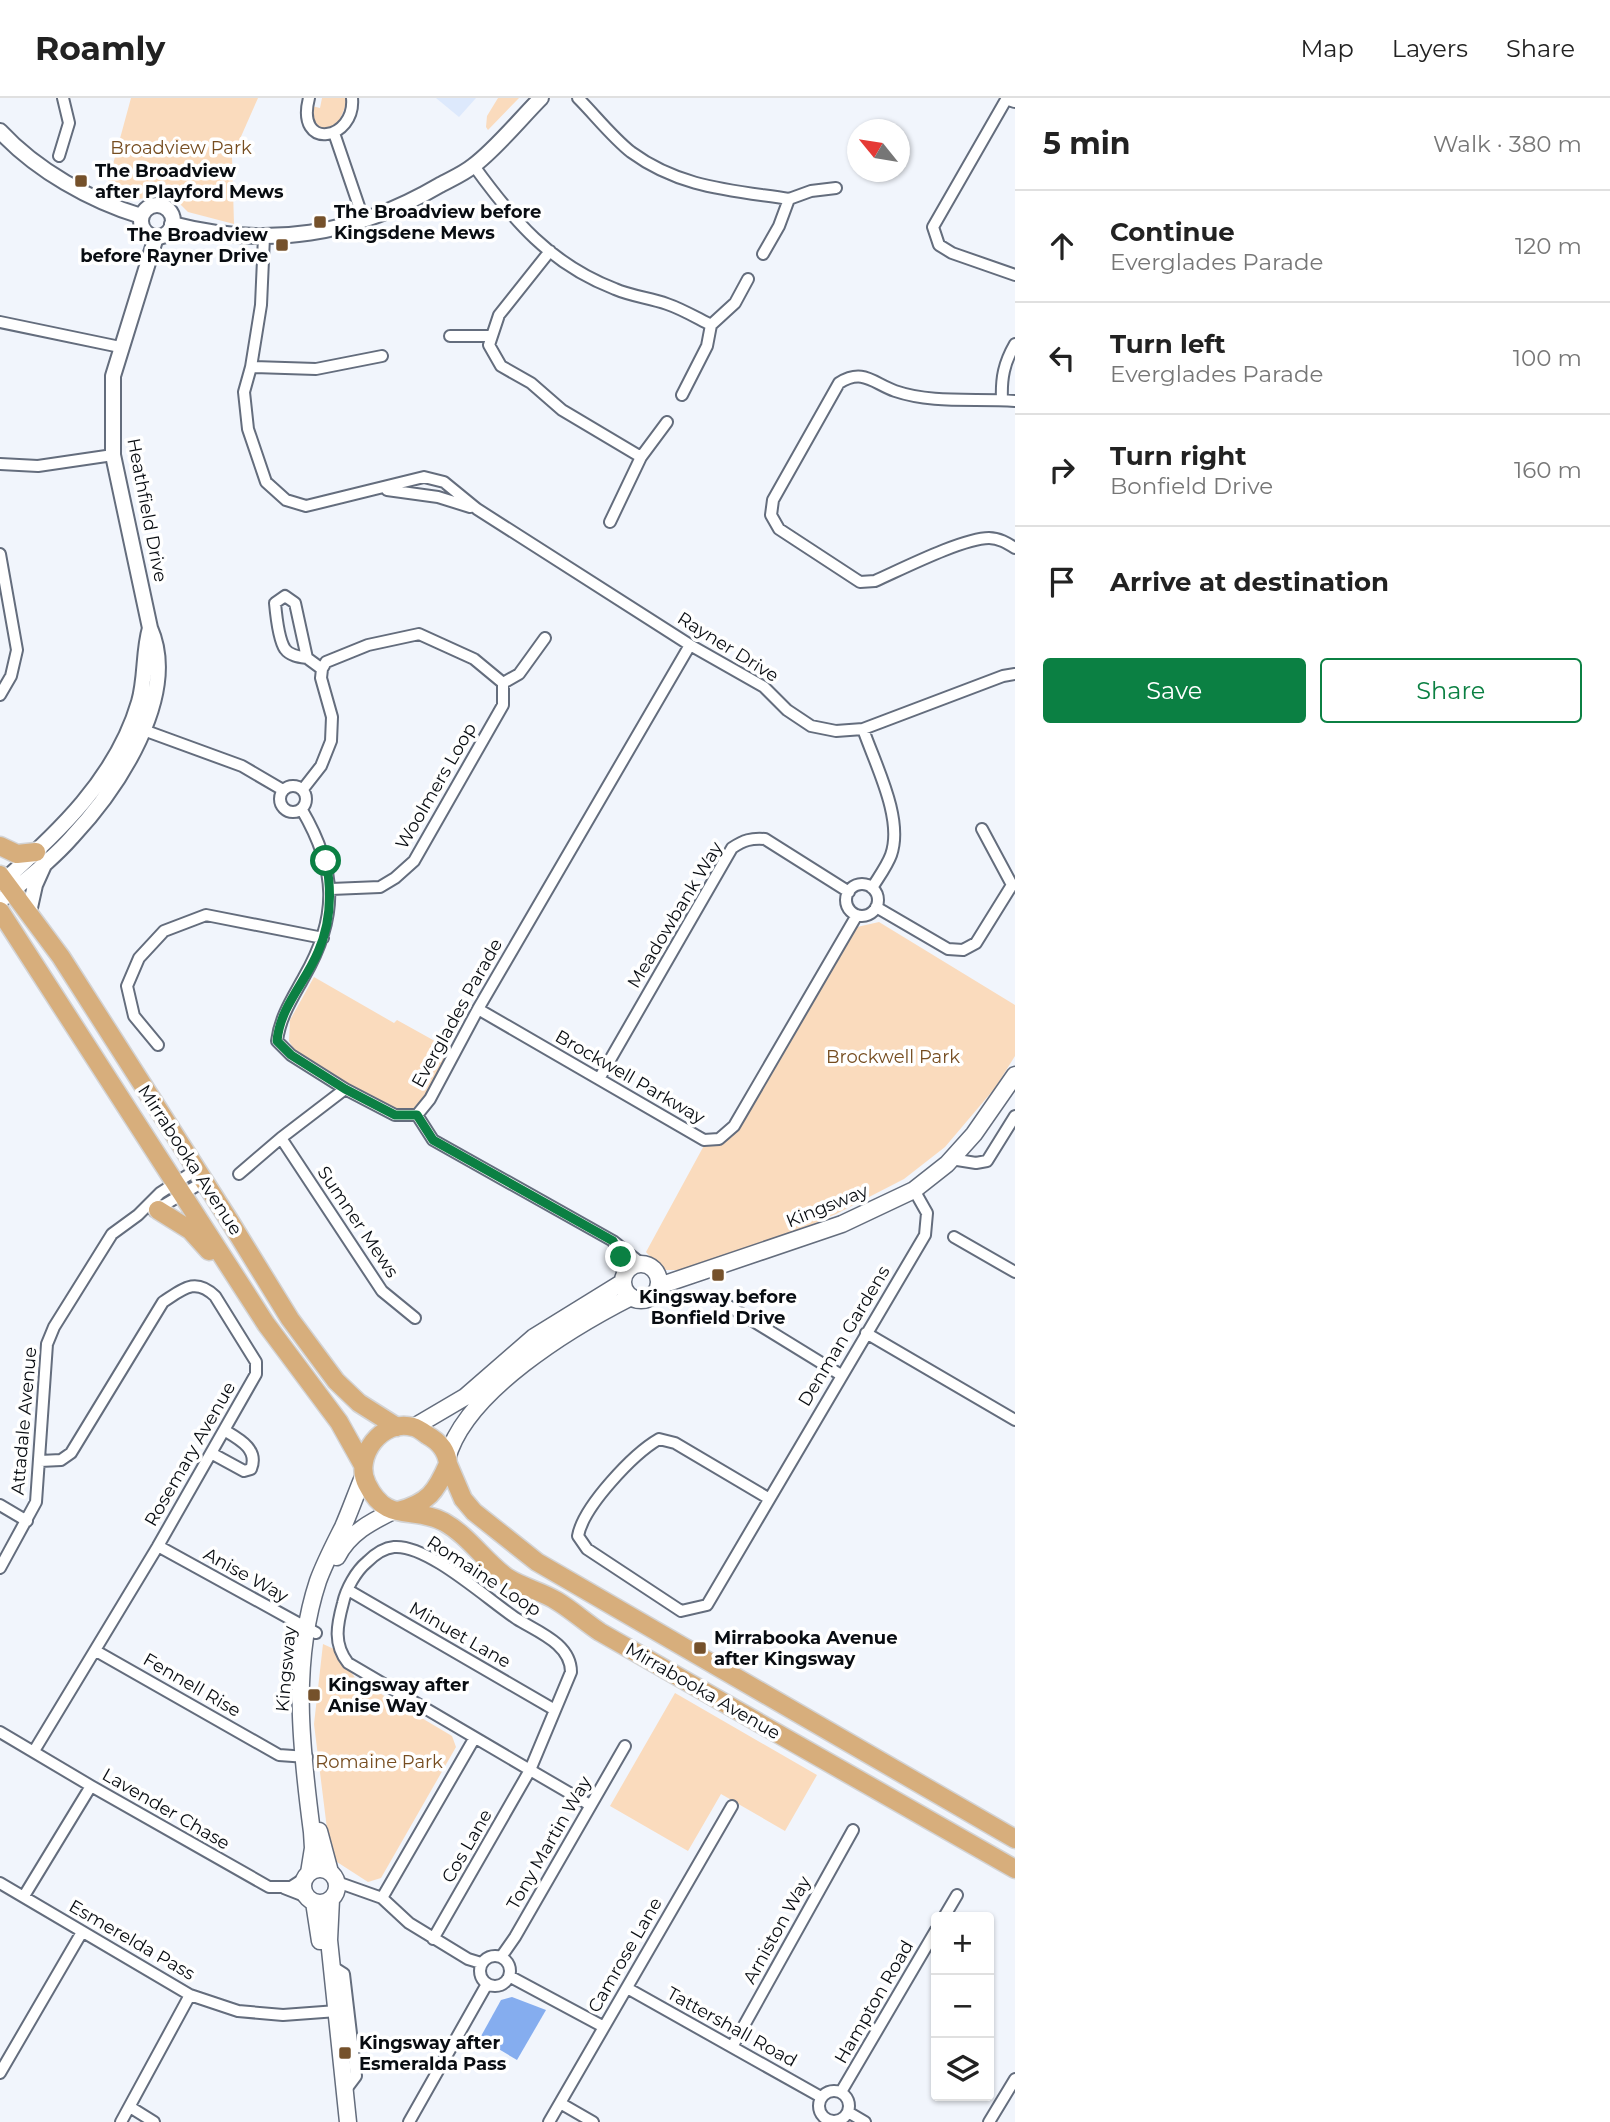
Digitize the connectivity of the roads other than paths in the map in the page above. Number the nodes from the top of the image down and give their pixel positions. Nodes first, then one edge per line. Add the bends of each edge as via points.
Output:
1 (63, 98) edge
2 (309, 98) edge
3 (352, 98) edge
4 (541, 98) edge
5 (578, 98) edge
6 (1008, 98) edge
7 (1015, 100) edge
8 (0, 131) edge
9 (334, 133) junction
10 (59, 156) dead end
11 (474, 166) junction
12 (836, 188) dead end
13 (789, 199) junction
14 (141, 216) junction
15 (364, 221) junction
16 (172, 224) junction
17 (156, 236) junction
18 (264, 237) junction
19 (550, 251) junction
20 (763, 254) dead end
21 (1015, 275) edge
22 (748, 279) dead end
23 (0, 322) edge
24 (711, 325) junction
25 (450, 336) dead end
26 (491, 336) junction
27 (1015, 344) edge
28 (120, 346) junction
29 (382, 356) dead end
30 (251, 367) junction
31 (682, 395) dead end
32 (1002, 400) junction
33 (1015, 401) edge
34 (667, 422) dead end
35 (113, 455) junction
36 (641, 457) junction
37 (0, 464) edge
38 (370, 490) junction
39 (477, 509) junction
40 (610, 522) dead end
41 (1015, 548) edge
42 (0, 560) edge
43 (545, 638) dead end
44 (690, 645) junction
45 (307, 658) junction
46 (322, 670) junction
47 (1015, 674) edge
48 (503, 683) junction
49 (0, 695) edge
50 (137, 727) junction
51 (863, 729) junction
52 (303, 789) junction
53 (283, 790) junction
54 (302, 810) junction
55 (982, 829) dead end
56 (0, 846) edge
57 (41, 857) junction
58 (3, 886) edge
59 (1014, 886) edge
60 (872, 888) junction
61 (331, 889) junction
62 (849, 892) junction
63 (876, 907) junction
64 (0, 911) edge
65 (29, 912) junction
66 (856, 915) junction
67 (323, 939) junction
68 (478, 1009) junction
69 (158, 1045) dead end
70 (1015, 1074) edge
71 (599, 1079) junction
72 (345, 1089) junction
73 (417, 1115) junction
74 (1015, 1116) edge
75 (281, 1138) junction
76 (951, 1159) junction
77 (239, 1174) dead end
78 (200, 1176) junction
79 (179, 1188) junction
80 (914, 1190) junction
81 (158, 1210) junction
82 (138, 1215) junction
83 (954, 1237) dead end
84 (613, 1241) junction
85 (1015, 1272) edge
86 (642, 1275) junction
87 (240, 1284) junction
88 (631, 1297) junction
89 (714, 1297) dead end
90 (415, 1318) dead end
91 (866, 1333) junction
92 (841, 1375) junction
93 (1015, 1420) edge
94 (406, 1427) junction
95 (224, 1430) junction
96 (211, 1453) junction
97 (40, 1461) junction
98 (448, 1461) junction
99 (363, 1471) junction
100 (768, 1498) junction
101 (0, 1505) edge
102 (396, 1511) junction
103 (27, 1521) junction
104 (158, 1546) junction
105 (0, 1568) edge
106 (348, 1590) junction
107 (311, 1631) junction
108 (96, 1651) junction
109 (555, 1710) junction
110 (0, 1731) edge
111 (474, 1739) junction
112 (625, 1746) dead end
113 (34, 1751) junction
114 (307, 1757) junction
115 (530, 1770) junction
116 (91, 1786) junction
117 (590, 1805) junction
118 (732, 1806) dead end
119 (853, 1830) dead end
120 (1015, 1839) edge
121 (1015, 1869) edge
122 (307, 1875) junction
123 (0, 1883) edge
124 (333, 1887) junction
125 (284, 1888) junction
126 (957, 1895) dead end
127 (24, 1896) junction
128 (382, 1898) junction
129 (311, 1899) junction
130 (947, 1912) edge
131 (82, 1931) junction
132 (433, 1939) junction
133 (931, 1939) edge
134 (501, 1956) junction
135 (481, 1963) junction
136 (333, 1967) junction
137 (509, 1976) junction
138 (487, 1984) junction
139 (627, 1988) junction
140 (190, 1995) junction
141 (333, 2012) junction
142 (604, 2027) junction
143 (732, 2047) junction
144 (0, 2073) edge
145 (1015, 2079) edge
146 (344, 2092) junction
147 (841, 2092) junction
148 (821, 2097) junction
149 (560, 2104) junction
150 (130, 2107) junction
151 (848, 2112) junction
152 (342, 2121) edge
153 (825, 2121) edge
154 (121, 2122) edge
155 (154, 2122) edge
156 (409, 2122) edge
157 (549, 2122) edge
158 (593, 2122) edge
159 (865, 2122) edge
160 (989, 2122) edge

1 - 10 street via 69,124
2 - 9 street via 305,114 310,128 320,134
3 - 9 street via 346,122
4 - 11 street
5 - 13 street via 629,150 662,172 715,188
6 - 7 street
6 - 21 street via 933,227 939,245 952,253
8 - 14 street via 79,192
9 - 15 street
11 - 15 street via 412,202
11 - 19 street via 504,207
12 - 13 street
13 - 20 street
14 - 16 street via 149,207 159,205 169,211
14 - 17 street via 143,229
15 - 18 street via 306,234
16 - 17 street via 166,233
16 - 18 street via 203,232
17 - 28 street, Heathfield Drive
18 - 30 street, Rayner Drive via 261,305
19 - 24 street via 615,289 668,304
19 - 26 street via 499,315
22 - 24 street via 734,303
23 - 28 street
24 - 31 street via 707,346
25 - 26 street
26 - 36 street via 489,345 501,366 531,383 562,410
27 - 32 street via 1001,378
28 - 35 street, Heathfield Drive via 113,376
29 - 30 street via 316,369
30 - 38 street, Rayner Drive via 244,391 248,429 266,482 286,500 306,506
32 - 33 street
32 - 41 street via 930,399 895,391 864,376 849,377 839,383 773,500 771,515 779,529 860,582 875,581 964,543 989,538
34 - 36 street
35 - 37 street via 38,466
35 - 50 street, Heathfield Drive via 150,628
36 - 40 street
38 - 39 street, Rayner Drive via 438,497
38 - 39 street, Rayner Drive via 424,477 444,482
39 - 44 street, Rayner Drive
42 - 49 street via 17,650 11,676
43 - 48 street via 519,674
44 - 51 street, Rayner Drive via 764,687 811,726 836,732
44 - 68 street, Everglades Parade
45 - 45 street via 295,603 285,596 275,603 285,649
45 - 46 street
46 - 48 street via 326,662 368,645 419,634 474,659
46 - 52 street via 332,732 323,762
47 - 51 street, Rayner Drive
48 - 61 street, Woolmers Loop via 503,705 414,861 380,887
50 - 53 street via 242,766
50 - 57 street, Heathfield Drive
51 - 60 street via 894,817 891,855
52 - 53 street via 295,785
52 - 54 street via 307,797
53 - 54 street via 280,798 285,810
54 - 61 street, Everglades Parade via 321,847
55 - 59 street
56 - 57 main road
57 - 58 street, Heathfield Drive
57 - 65 street
58 - 65 main road, Mirrabooka Avenue
59 - 63 street via 976,943 963,950 948,949
60 - 62 street via 858,885
60 - 63 street via 878,899
61 - 67 street, Everglades Parade
62 - 66 street via 847,904
62 - 71 street, Meadowbank Way via 765,839 753,838 732,848
63 - 66 street via 869,914
64 - 79 main road, Mirrabooka Avenue
65 - 78 main road, Mirrabooka Avenue
66 - 71 street, Brockwell Parkway via 734,1126 719,1139 704,1140
67 - 69 street via 206,915 164,931 139,958 127,986 134,1016
67 - 72 street, Everglades Parade via 279,1022 277,1041
68 - 71 street, Brockwell Parkway
68 - 73 street, Everglades Parade
70 - 76 main road, Kingsway
72 - 73 street, Everglades Parade via 395,1115
72 - 75 street
73 - 84 street via 433,1140
74 - 76 street via 987,1161
75 - 77 street
75 - 90 street, Sumner Mews via 382,1291
76 - 80 main road, Kingsway
78 - 79 street, Attadale Avenue
78 - 94 main road, Mirrabooka Avenue via 290,1319 336,1381 359,1403
79 - 81 street, Attadale Avenue
79 - 82 street, Attadale Avenue via 160,1192
79 - 87 main road, Mirrabooka Avenue
80 - 86 main road, Kingsway via 842,1224 707,1270
80 - 91 street, Denman Gardens via 926,1213 925,1235
81 - 82 street, Attadale Avenue
81 - 87 main road via 190,1230
82 - 97 street, Attadale Avenue via 112,1234 47,1344
83 - 85 street
84 - 86 street
84 - 86 street
86 - 88 main road via 624,1288
86 - 88 main road via 655,1294 648,1299
86 - 94 main road, Kingsway via 534,1337 465,1397
87 - 99 main road, Mirrabooka Avenue via 339,1422
88 - 98 main road via 541,1350 497,1387 464,1423
89 - 92 street
91 - 92 street, Denman Gardens
91 - 93 street
92 - 100 street, Denman Gardens
94 - 98 main road via 439,1441
94 - 99 main road via 384,1432 374,1440 366,1452
95 - 96 street, Rosemary Avenue
95 - 96 street via 252,1452 251,1469 244,1471
95 - 97 street, Rosemary Avenue via 256,1374 256,1362 215,1296 206,1287 184,1288 158,1308 71,1453 61,1460
96 - 104 street, Rosemary Avenue
97 - 103 street, Attadale Avenue via 36,1502
98 - 102 main road via 432,1495 417,1506
98 - 120 main road, Mirrabooka Avenue via 463,1499 474,1512 537,1562
99 - 102 main road via 374,1499
99 - 107 main road, Kingsway via 318,1582
100 - 100 street, Denman Gardens via 675,1443 659,1439 594,1502 580,1524 579,1536 587,1549 681,1611 707,1605
101 - 103 street
102 - 107 main road, Kingsway via 367,1524 347,1541
102 - 121 main road, Mirrabooka Avenue via 443,1522 510,1579 556,1601 600,1632
103 - 105 street, Attadale Avenue
104 - 107 street, Anise Way
104 - 108 street, Rosemary Avenue
106 - 109 street, Minuet Lane
106 - 109 street, Romaine Loop via 363,1565 392,1547 416,1550 446,1567 565,1650 571,1672
106 - 111 street, Romaine Loop via 337,1634 339,1652 348,1663
107 - 114 main road, Kingsway
108 - 113 street, Rosemary Avenue
108 - 114 street, Fennell Rise via 279,1755
109 - 115 street, Romaine Loop
110 - 113 street, Lavender Chase
111 - 115 street, Romaine Loop
111 - 128 street
112 - 117 street, Tony Martin Way
113 - 116 street, Lavender Chase
114 - 122 main road, Kingsway via 313,1848
114 - 124 main road, Kingsway via 319,1835
115 - 117 street, Romaine Loop
115 - 132 street, Cos Lane
116 - 125 street, Lavender Chase via 251,1878
116 - 127 street
117 - 134 street, Tony Martin Way
118 - 139 street, Camrose Lane
119 - 143 street, Arniston Way
122 - 124 main road via 319,1869
122 - 125 street
122 - 129 main road, Kingsway via 303,1888
123 - 127 street, Esmerelda Pass
124 - 128 street
124 - 129 main road via 323,1902
124 - 136 main road, Kingsway via 329,1940
125 - 129 street, Lavender Chase
126 - 130 street
127 - 131 street, Esmerelda Pass
128 - 132 street
129 - 141 main road, Kingsway
131 - 140 street, Esmerelda Pass
131 - 144 street
132 - 135 street
133 - 147 street, Hampton Road
134 - 135 street via 489,1956
134 - 137 street via 509,1965
135 - 138 street via 480,1975
136 - 141 main road, Kingsway
136 - 146 street, Kingsway via 344,1975 356,2076
137 - 138 street via 497,1986
137 - 142 street
138 - 156 street
139 - 142 street, Camrose Lane
139 - 143 street, Tattershall Road
140 - 141 street, Esmerelda Pass via 238,2011 283,2015
140 - 150 street
141 - 146 main road, Kingsway
141 - 152 main road, Kingsway
142 - 149 street, Camrose Lane
143 - 148 street, Tattershall Road
145 - 160 street
146 - 152 main road, Kingsway
147 - 148 street via 830,2091
147 - 151 street via 849,2101
148 - 153 street via 819,2112
149 - 157 street, Camrose Lane
149 - 158 street
150 - 154 street
150 - 155 street
151 - 153 street via 837,2121
151 - 159 street

